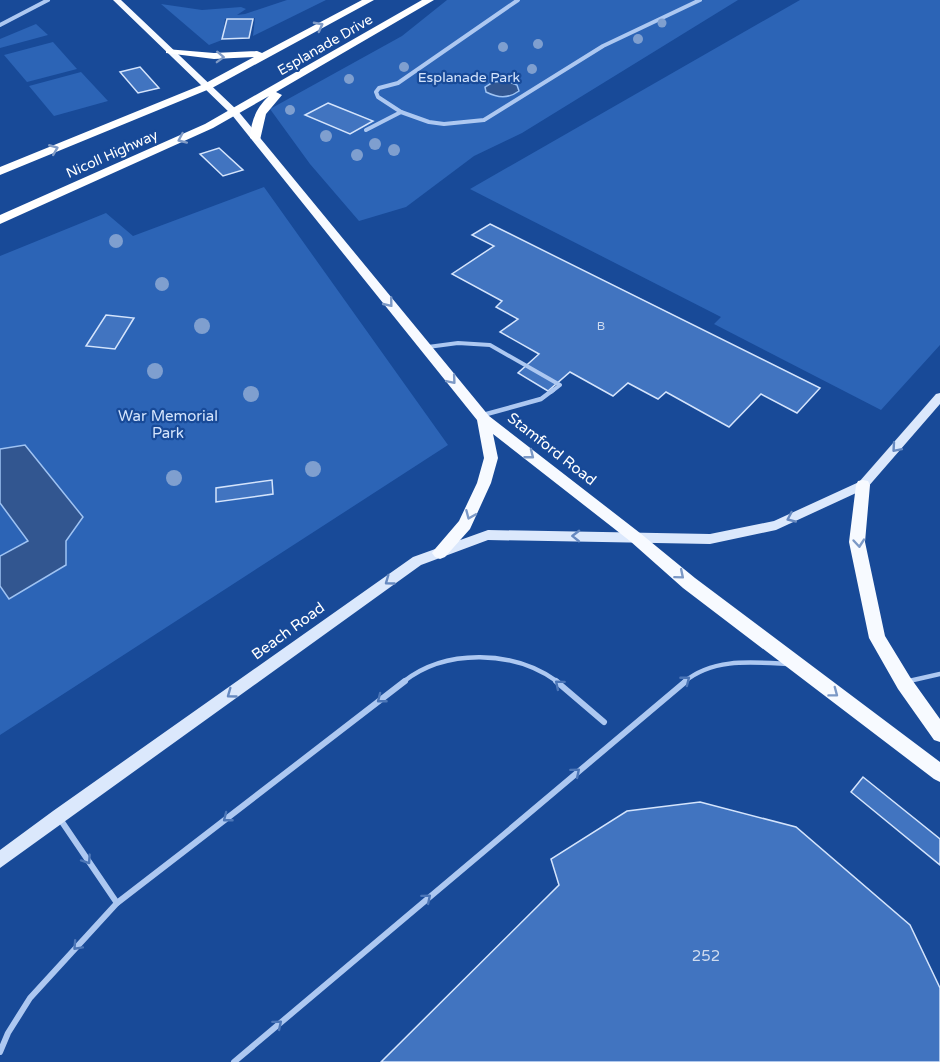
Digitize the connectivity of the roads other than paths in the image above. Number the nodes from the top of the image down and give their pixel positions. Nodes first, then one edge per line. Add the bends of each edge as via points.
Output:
1 (48, 0) edge
2 (117, 0) edge
3 (429, 0) edge
4 (518, 0) edge
5 (700, 0) edge
6 (364, 1) edge
7 (0, 25) edge
8 (170, 51) junction
9 (270, 53) junction
10 (312, 68) junction
11 (207, 86) junction
12 (401, 111) junction
13 (235, 113) junction
14 (366, 130) dead end
15 (256, 138) junction
16 (0, 171) edge
17 (0, 220) edge
18 (425, 348) junction
19 (940, 398) edge
20 (483, 417) junction
21 (863, 485) junction
22 (635, 537) junction
23 (440, 553) junction
24 (796, 664) junction
25 (940, 674) edge
26 (904, 682) junction
27 (604, 722) dead end
28 (940, 734) edge
29 (940, 773) edge
30 (58, 816) junction
31 (0, 860) edge
32 (117, 903) junction
33 (0, 1052) edge
34 (234, 1062) edge

1 - 7 street
2 - 8 main road, Stamford Road
3 - 10 highway, Esplanade Drive
4 - 12 street via 398,82 379,88 378,97
5 - 12 street via 603,46 484,120 436,123
9 -> 6 highway, Esplanade Drive
8 -> 9 highway via 230,57
8 - 11 main road, Stamford Road
9 - 11 highway, Esplanade Drive
10 - 13 highway, Esplanade Drive
10 - 15 highway via 261,111
11 - 13 main road, Stamford Road
16 -> 11 highway, Nicoll Highway
12 - 14 street
13 - 15 main road, Stamford Road
13 -> 17 highway, Nicoll Highway
15 -> 18 main road, Stamford Road
18 -> 20 main road, Stamford Road
18 - 20 lane via 458,343 490,345 560,385 541,399
19 -> 21 main road
20 -> 22 main road, Stamford Road
20 -> 23 main road via 491,458 484,483 465,525
21 -> 22 main road, Beach Road via 776,525 710,539
21 -> 26 main road via 859,552 877,638
22 -> 23 main road, Beach Road via 488,535
22 -> 24 main road, Stamford Road
23 -> 30 main road, Beach Road via 417,561
24 -> 29 main road, Stamford Road
34 -> 24 lane via 698,671 741,661
25 - 26 lane
26 - 28 main road
27 -> 32 lane via 548,675 507,661 471,656 438,663 412,675
30 - 31 main road, Beach Road
30 -> 32 lane
32 -> 33 lane via 30,998

